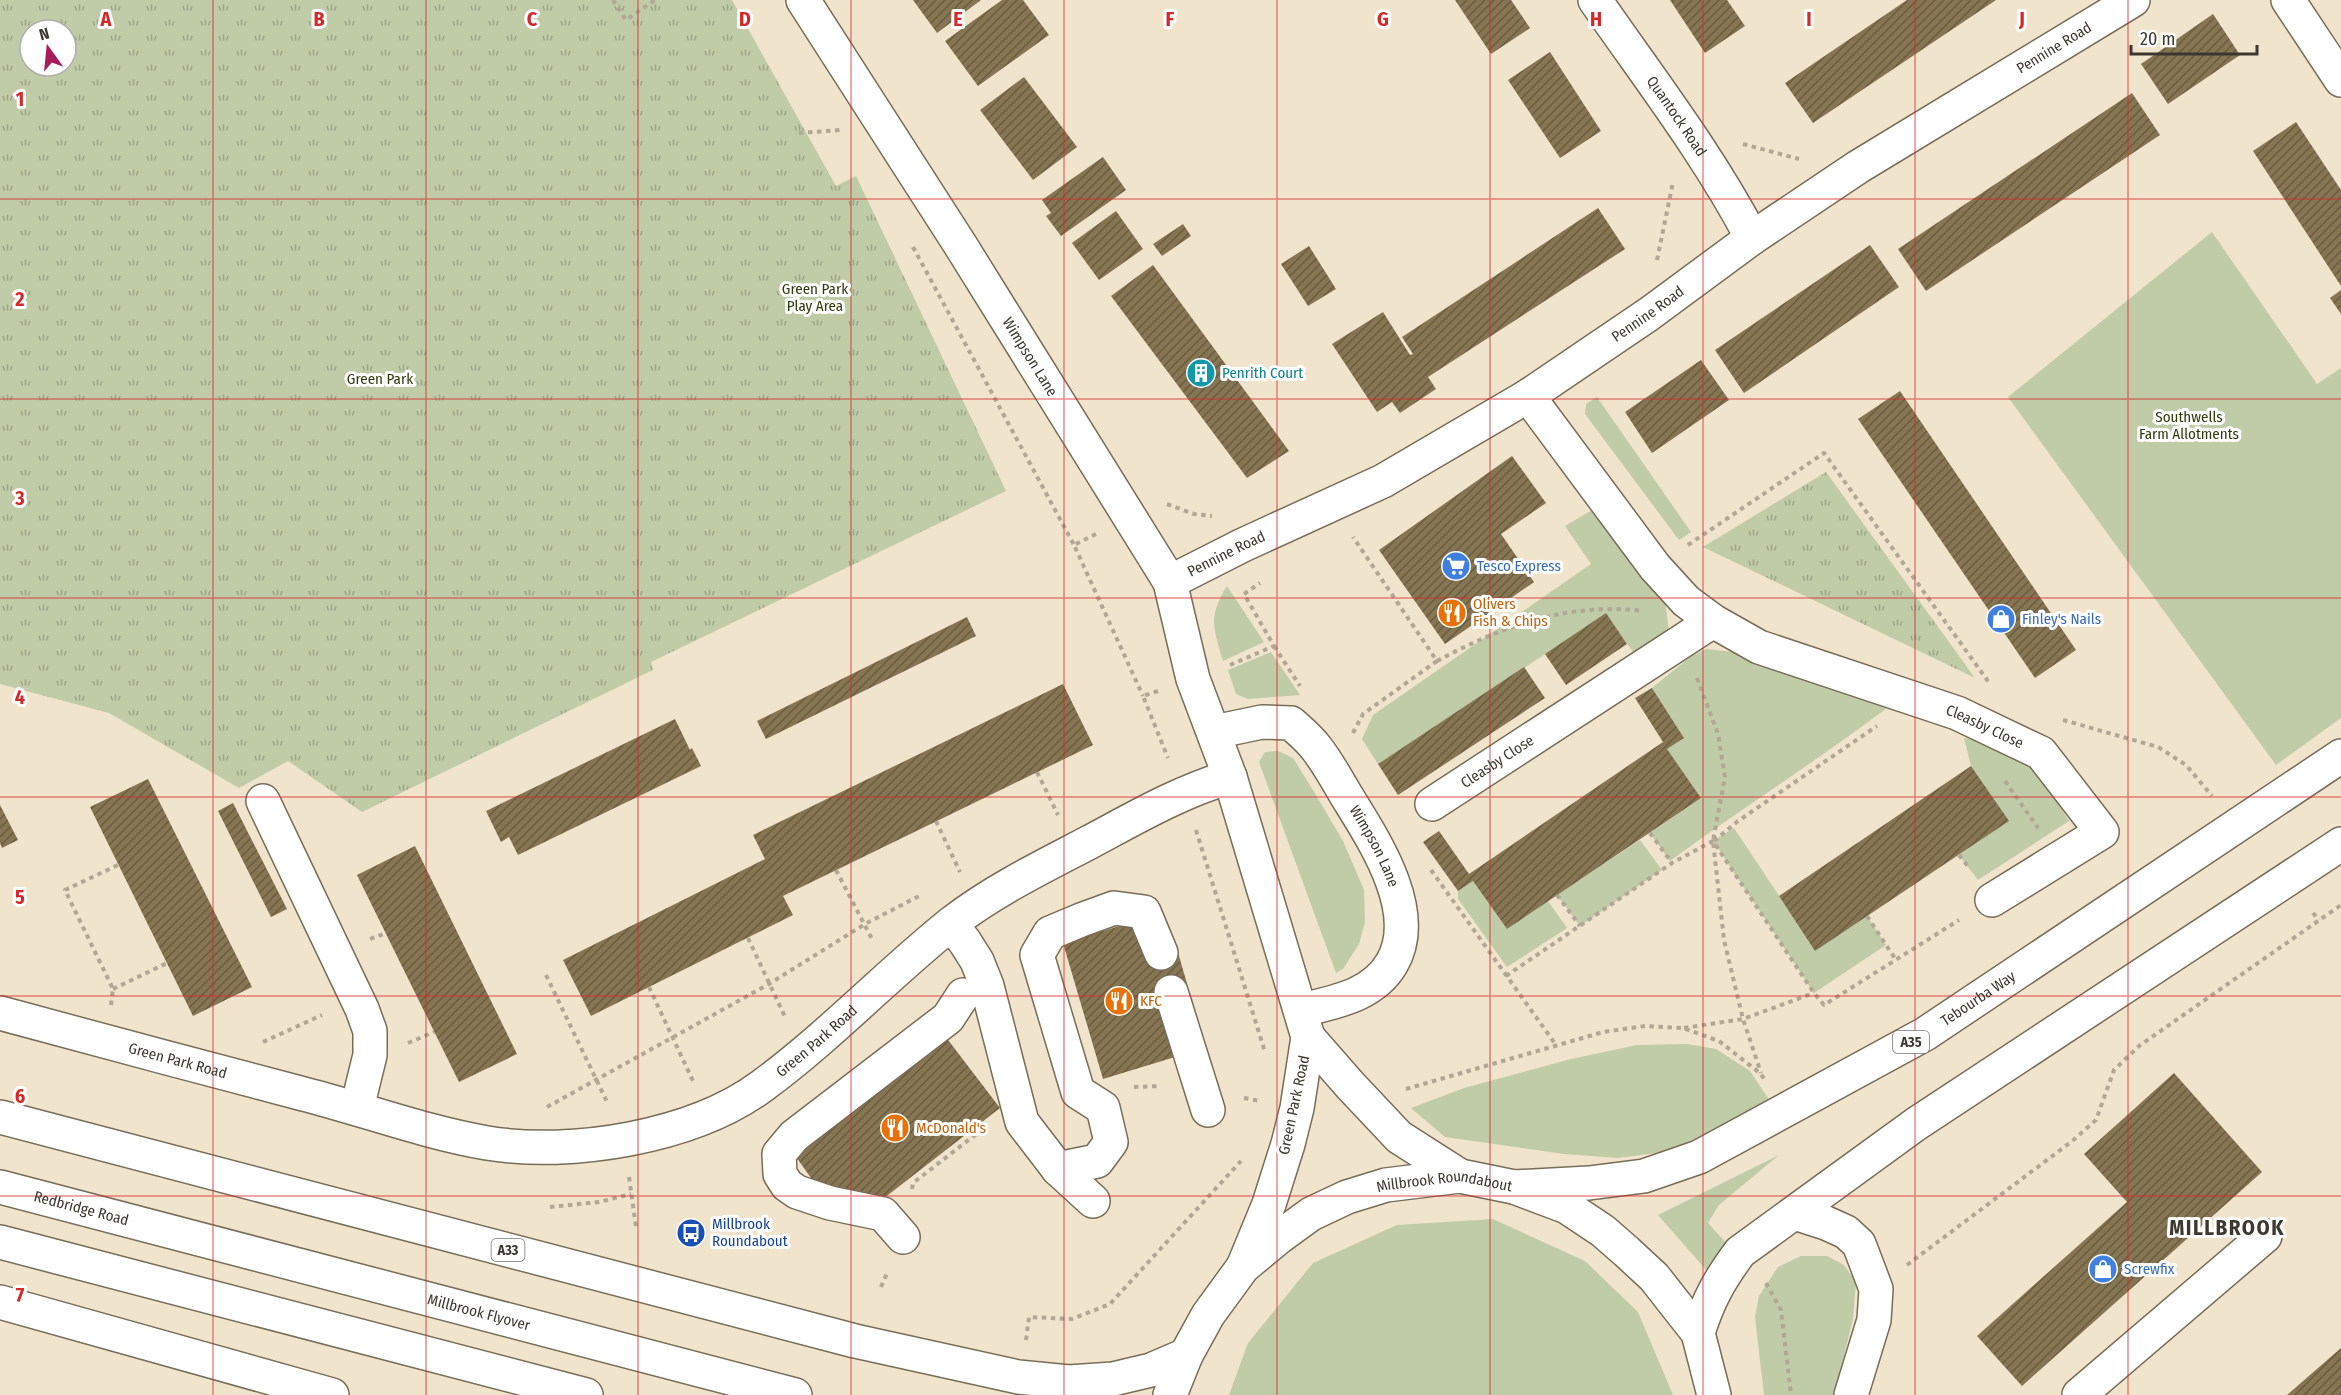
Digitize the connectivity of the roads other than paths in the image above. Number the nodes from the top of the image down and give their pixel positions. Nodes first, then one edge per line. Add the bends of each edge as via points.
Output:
1 (802, 0) edge
2 (1595, 0) edge
3 (2288, 0) edge
4 (2112, 5) edge
5 (2341, 80) edge
6 (1752, 238) junction
7 (1528, 396) junction
8 (1170, 582) junction
9 (1699, 630) junction
10 (1214, 732) junction
11 (2341, 756) edge
12 (1230, 777) junction
13 (263, 801) dead end
14 (1432, 804) dead end
15 (2341, 844) edge
16 (1992, 900) road end
17 (951, 924) junction
18 (1161, 953) dead end
19 (1172, 992) dead end
20 (963, 995) dead end
21 (0, 1013) edge
22 (1305, 1024) junction
23 (357, 1108) junction
24 (1208, 1110) dead end
25 (0, 1117) edge
26 (1058, 1169) junction
27 (1460, 1176) junction
28 (0, 1187) edge
29 (1514, 1187) junction
30 (1093, 1201) dead end
31 (1795, 1213) junction
32 (164, 1230) joint
33 (2265, 1236) dead end
34 (903, 1237) road end
35 (0, 1242) edge
36 (1243, 1267) junction
37 (0, 1302) edge
38 (1698, 1333) junction
39 (1186, 1355) junction
40 (332, 1395) edge
41 (586, 1395) edge
42 (795, 1395) edge
43 (1170, 1395) edge
44 (1714, 1395) edge
45 (1851, 1395) edge
46 (2079, 1395) edge

1 - 8 main road, Wimpson Lane
2 - 6 main road, Quantock Road via 1684,128
3 - 5 main road
4 - 6 main road, Pennine Road
6 - 7 main road, Pennine Road
7 - 8 main road, Pennine Road via 1383,481 1243,544
7 - 9 main road, Cleasby Close via 1655,567 1686,601
8 - 10 main road, Wimpson Lane via 1193,679
9 - 14 main road, Cleasby Close
9 - 16 main road, Cleasby Close via 1957,713 2042,753 2102,832
10 - 12 main road, Wimpson Lane
10 - 22 main road, Wimpson Lane via 1262,722 1291,723 1316,747 1376,843 1392,878 1400,923 1398,948 1391,964 1356,996
11 - 29 main road, Tebourba Way / A35 via 1925,1034 1699,1157 1644,1176
12 - 17 main road, Green Park Road via 1183,792 1008,885
12 - 22 main road, Wimpson Lane
13 - 23 main road via 370,1031 370,1054
15 - 31 main road via 1916,1124
17 - 23 main road, Green Park Road via 758,1089 675,1128 626,1141 525,1146 487,1143
17 - 26 main road via 977,961 987,986 1022,1122
18 - 26 main road via 1144,912 1114,908 1050,933 1037,955 1078,1092 1103,1108 1111,1142 1097,1161
19 - 24 main road
20 - 34 main road via 948,1018 794,1136 779,1154 780,1174 797,1192 883,1214
21 - 23 main road, Green Park Road
22 - 27 main road, Green Park Road via 1350,1085 1399,1137
22 - 36 main road, Green Park Road via 1297,1108 1288,1144
25 - 39 main road, A33 via 797,1326 1018,1377 1070,1382 1113,1379 1151,1370
26 - 30 main road
27 - 29 main road, Millbrook Roundabout
27 - 36 main road, Millbrook Roundabout via 1386,1185 1347,1197 1311,1214
28 - 32 main road, Redbridge Road
29 - 38 main road, Millbrook Roundabout via 1567,1207 1603,1231 1654,1278
31 - 38 main road via 1740,1252 1720,1279
31 - 45 main road via 1846,1232 1858,1244 1876,1289 1874,1320
32 - 42 main road, Millbrook Flyover
33 - 46 main road
35 - 41 main road
36 - 39 main road, Millbrook Roundabout via 1208,1315
37 - 40 main road
38 - 44 main road, Millbrook Roundabout
39 - 43 main road, Millbrook Roundabout

